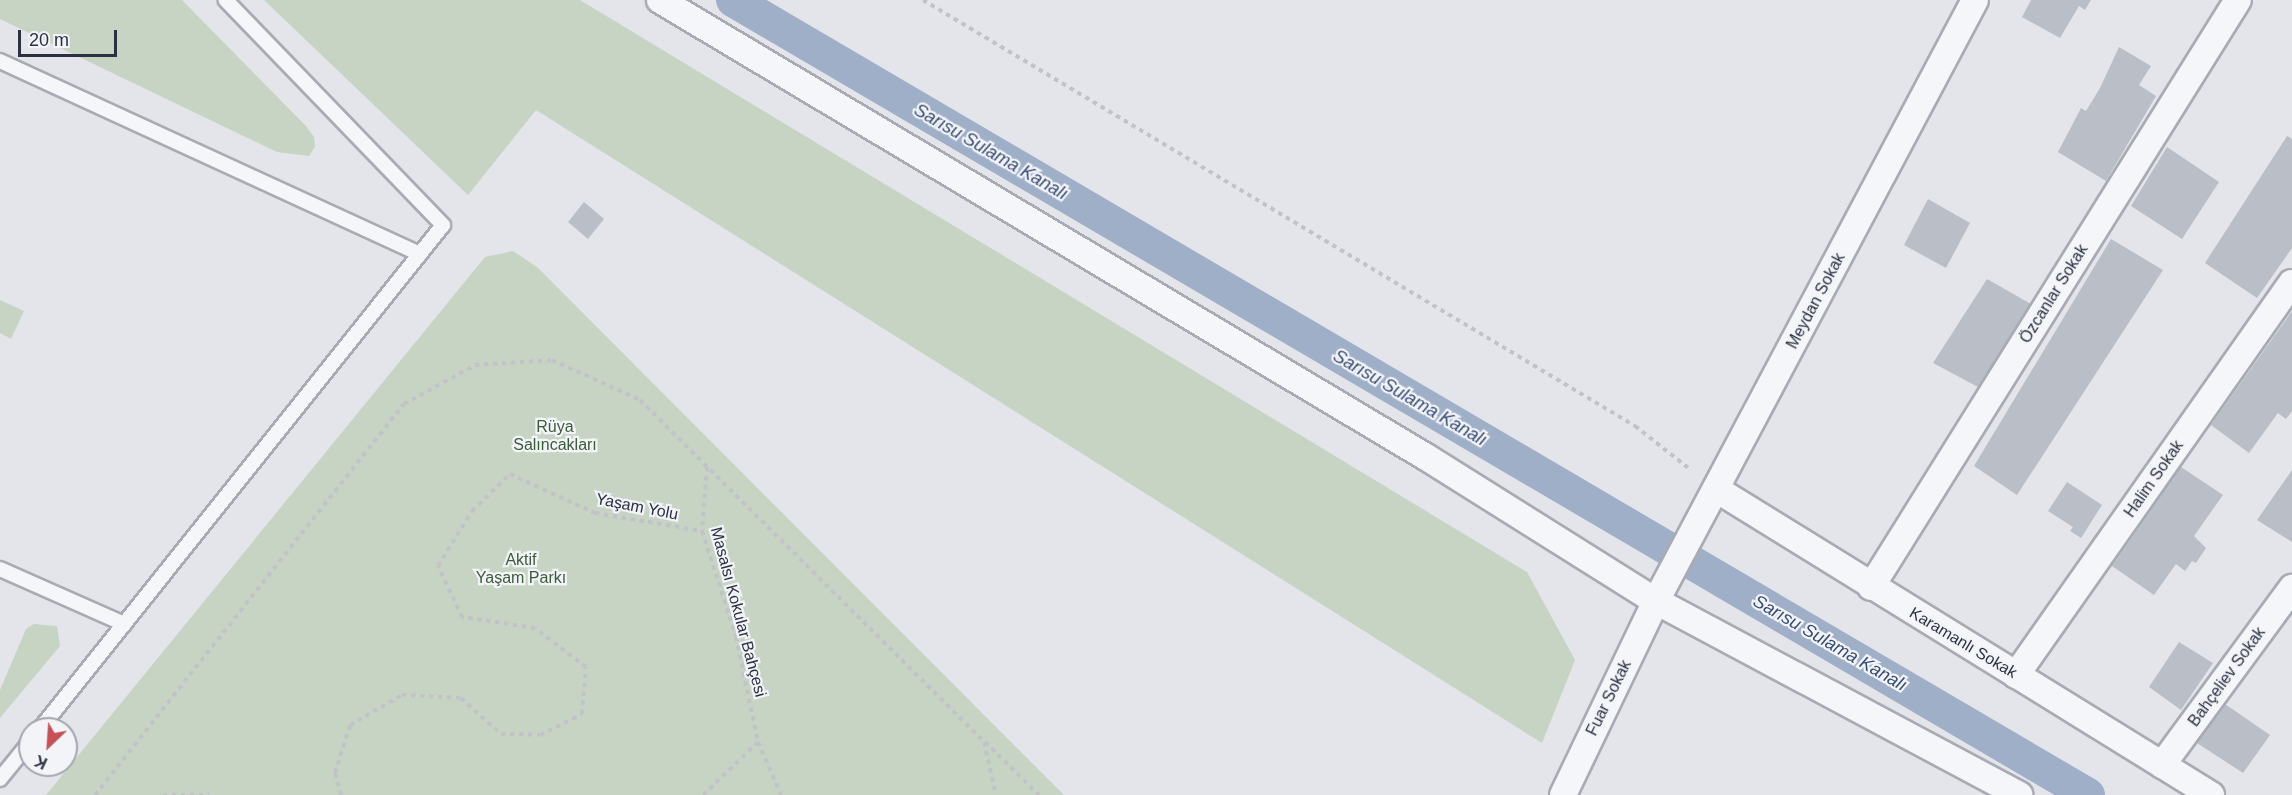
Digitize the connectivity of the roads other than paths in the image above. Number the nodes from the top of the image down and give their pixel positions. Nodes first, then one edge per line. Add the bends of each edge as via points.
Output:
1 (226, 0) edge
2 (660, 0) edge
3 (1975, 0) edge
4 (2238, 0) edge
5 (0, 61) edge
6 (420, 254) junction
7 (2292, 283) edge
8 (1711, 497) junction
9 (0, 569) edge
10 (1871, 587) junction
11 (2292, 588) edge
12 (1660, 592) junction
13 (124, 624) junction
14 (2016, 675) junction
15 (50, 717) edge
16 (18, 757) edge
17 (2162, 765) junction
18 (0, 779) edge
19 (1563, 795) edge
20 (2019, 795) edge
21 (2211, 795) edge

1 - 6 lane via 443,225
2 - 12 street via 1426,458
3 - 8 street, Meydan Sokak
4 - 10 street, Özcanlar Sokak
5 - 6 lane
6 - 13 lane
7 - 14 street, Halim Sokak
8 - 10 street, Karamanlı Sokak
8 - 12 street, Meydan Sokak
9 - 13 lane
10 - 14 street, Karamanlı Sokak
11 - 17 street, Bahçeliev Sokak
12 - 19 street, Fuar Sokak
12 - 20 street
13 - 15 lane
14 - 17 street, Karamanlı Sokak
16 - 18 lane
17 - 21 street, Karamanlı Sokak

